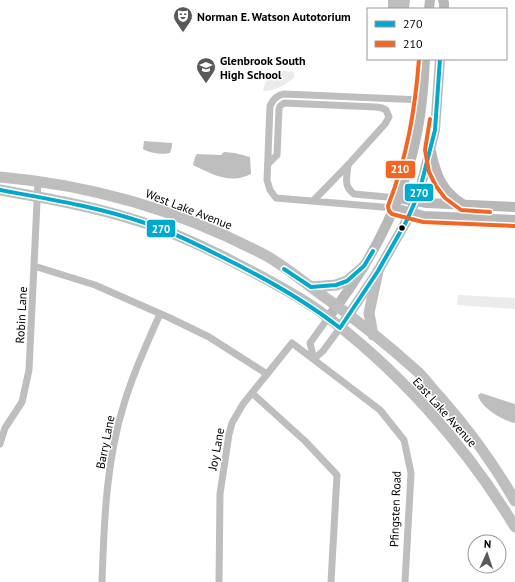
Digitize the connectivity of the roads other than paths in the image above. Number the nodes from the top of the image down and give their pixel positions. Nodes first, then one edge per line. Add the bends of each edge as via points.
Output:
1 (425, 60) edge
2 (440, 60) edge
3 (422, 100) junction
4 (431, 149) junction
5 (268, 164) junction
6 (348, 165) junction
7 (0, 177) edge
8 (38, 181) junction
9 (0, 190) edge
10 (37, 196) junction
11 (398, 198) junction
12 (314, 200) junction
13 (416, 201) junction
14 (464, 205) junction
15 (515, 207) edge
16 (394, 208) junction
17 (410, 212) junction
18 (515, 220) edge
19 (34, 266) junction
20 (364, 266) junction
21 (378, 271) junction
22 (311, 287) junction
23 (337, 306) junction
24 (160, 314) junction
25 (349, 315) junction
26 (328, 318) junction
27 (340, 328) junction
28 (373, 335) junction
29 (314, 359) junction
30 (267, 374) junction
31 (252, 393) junction
32 (0, 444) edge
33 (515, 501) edge
34 (515, 527) edge
35 (102, 582) edge
36 (219, 582) edge
37 (332, 582) edge
38 (405, 582) edge

1 - 3 main road
2 - 4 main road via 435,130
3 - 5 street via 279,94 270,106
3 - 11 main road via 412,156
4 - 13 main road
4 - 14 main road via 441,184
5 - 6 street via 277,156 279,109 284,103 376,107 386,110 387,121
5 - 12 street via 268,185 276,198
6 - 11 street via 346,182 354,194
6 - 12 street
7 - 8 main road, West Lake Avenue
8 - 10 street, Robin Lane
8 - 22 main road, West Lake Avenue via 131,201 199,224 263,254
9 - 10 main road
10 - 19 street, Robin Lane
10 - 26 main road via 135,220 172,233 278,285
11 - 13 main road
11 - 16 main road
12 - 16 street
13 - 14 main road
13 - 17 main road
14 - 15 main road
16 - 17 main road
16 - 20 main road
17 - 18 main road via 424,216
17 - 21 main road
19 - 24 street via 95,285
19 - 32 street, Robin Lane via 29,370 22,402 5,428
20 - 22 main road via 347,281 336,285
20 - 23 main road
21 - 25 main road
21 - 28 main road via 369,313
22 - 23 main road, West Lake Avenue
23 - 25 main road, West Lake Avenue
23 - 26 main road
24 - 30 street via 209,337
24 - 35 street, Barry Lane via 124,404 113,449 104,522
25 - 27 main road
25 - 28 main road, East Lake Avenue
26 - 27 main road
26 - 29 street via 310,343
27 - 29 street via 323,352
27 - 34 main road, East Lake Avenue via 373,355 439,423 499,500
28 - 33 main road, East Lake Avenue via 419,373 465,425 500,474
29 - 30 street, Joy Lane via 292,344
29 - 38 street, Pfingsten Road via 380,410 404,440 411,473
30 - 31 street, Joy Lane
31 - 36 street, Joy Lane via 232,423 229,434 220,494
31 - 37 street via 305,441 337,475

